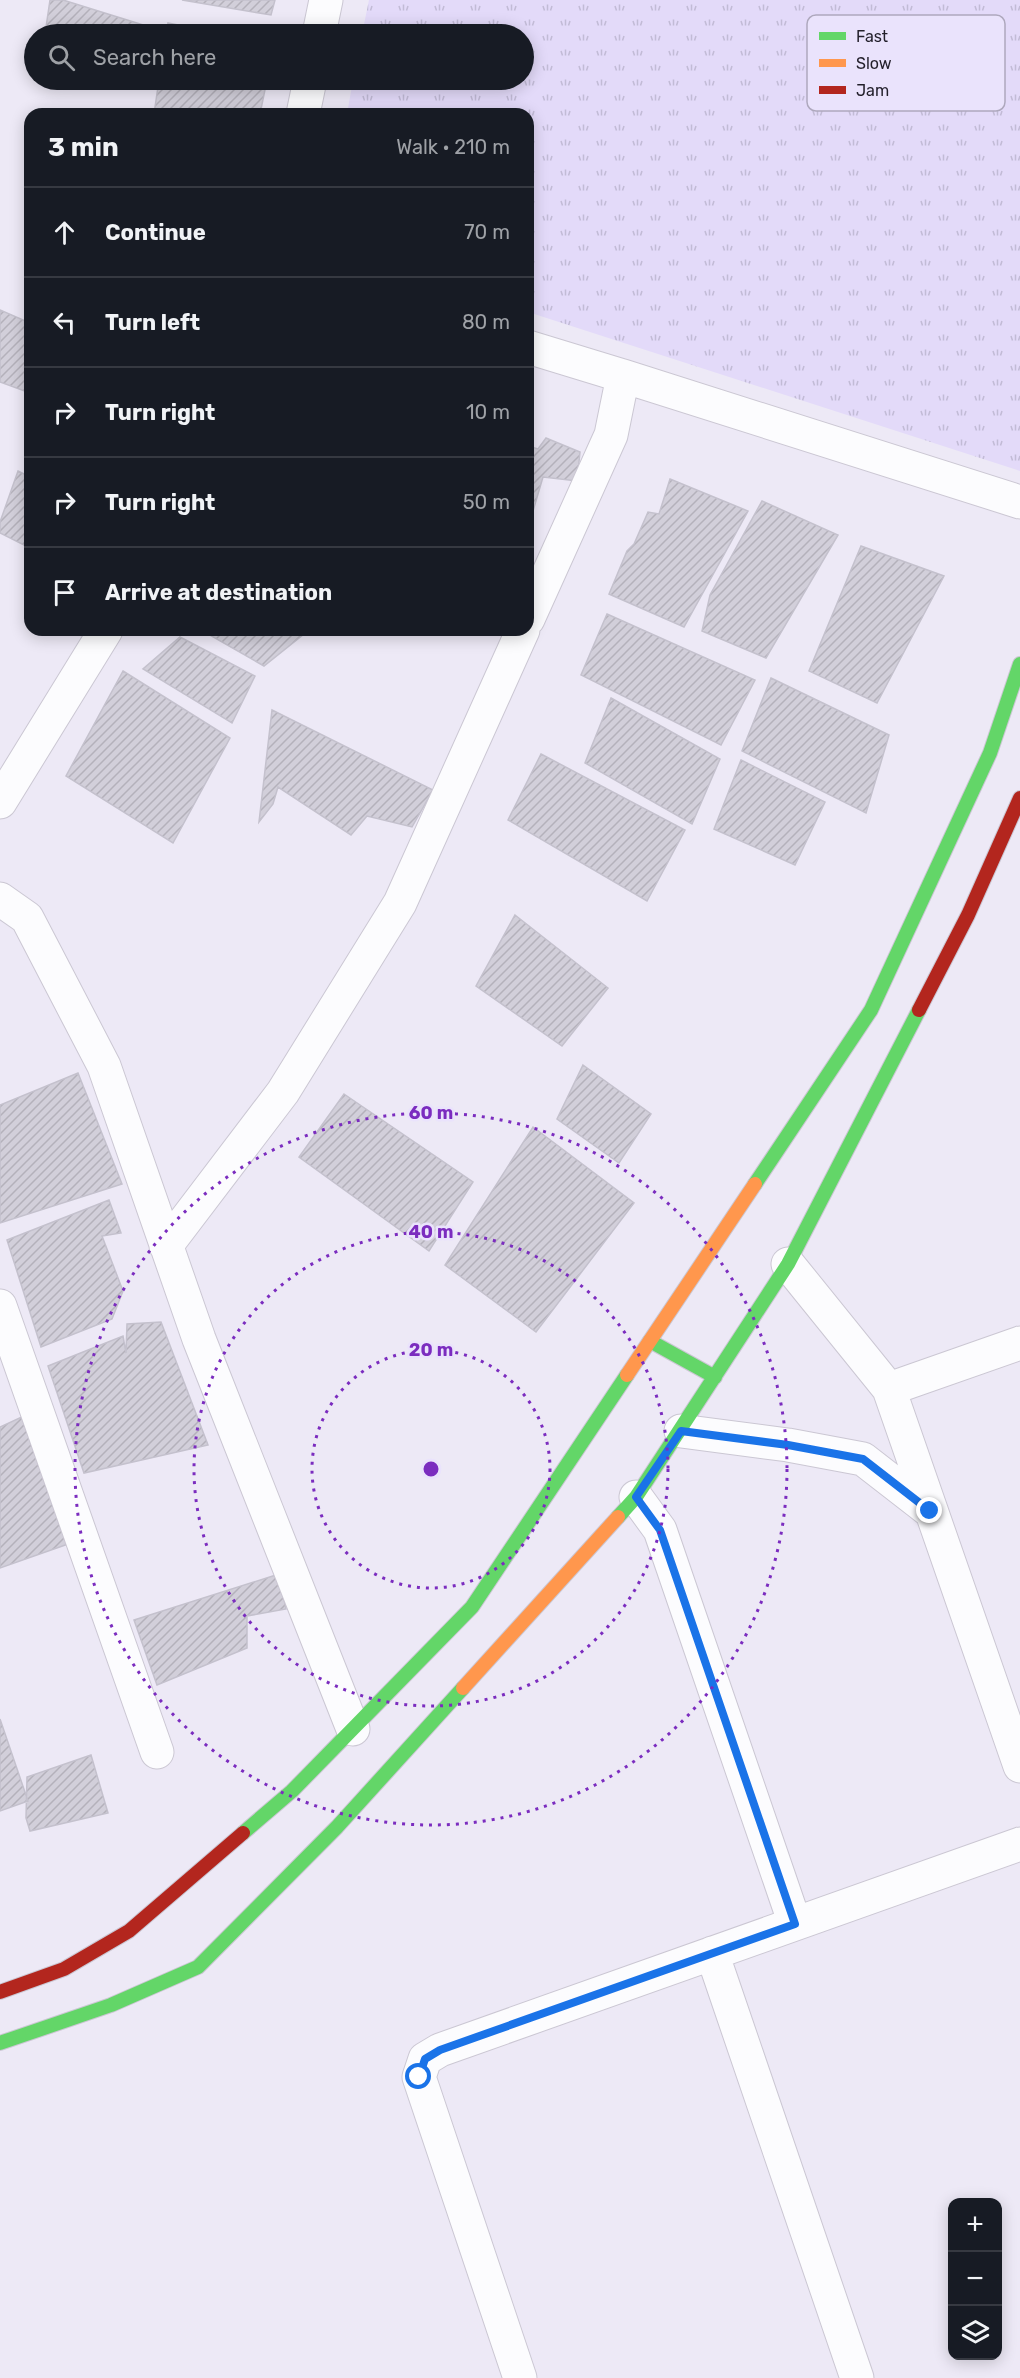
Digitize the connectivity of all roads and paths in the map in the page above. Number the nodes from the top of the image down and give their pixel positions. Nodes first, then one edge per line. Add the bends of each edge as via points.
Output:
1 (326, 0) edge
2 (321, 24) edge
3 (308, 90) edge
4 (304, 108) edge
5 (534, 349) edge
6 (623, 376) junction
7 (1020, 502) edge
8 (534, 606) edge
9 (102, 636) edge
10 (520, 636) edge
11 (1020, 664) edge
12 (1020, 798) edge
13 (0, 802) edge
14 (0, 899) edge
15 (166, 1246) junction
16 (788, 1264) junction
17 (0, 1306) edge
18 (650, 1341) junction
19 (1020, 1343) edge
20 (715, 1377) junction
21 (889, 1389) junction
22 (681, 1431) junction
23 (636, 1497) junction
24 (930, 1511) junction
25 (353, 1729) junction
26 (157, 1752) dead end
27 (1020, 1766) edge
28 (1020, 1844) edge
29 (795, 1924) junction
30 (712, 1953) junction
31 (0, 1992) edge
32 (0, 2043) edge
33 (520, 2378) edge
34 (857, 2378) edge

1 - 2 street
3 - 4 street
5 - 6 street
6 - 7 street
6 - 8 street via 611,435
9 - 13 street
10 - 15 street via 400,903 283,1092
11 - 18 street via 990,753 871,1010
12 - 16 street via 968,915
14 - 15 street via 27,918 104,1066
15 - 25 street
16 - 20 street
16 - 21 street
17 - 26 street
18 - 20 street
18 - 25 street via 472,1607
19 - 21 street
20 - 22 street
21 - 24 street
22 - 23 street
22 - 24 street via 863,1459
23 - 29 street via 660,1530
23 - 32 street via 337,1827 198,1967 111,2005
24 - 27 street
25 - 31 street via 292,1791 129,1931 64,1969
28 - 29 street
29 - 30 street
30 - 33 street via 440,2050 425,2059 419,2077
30 - 34 street

